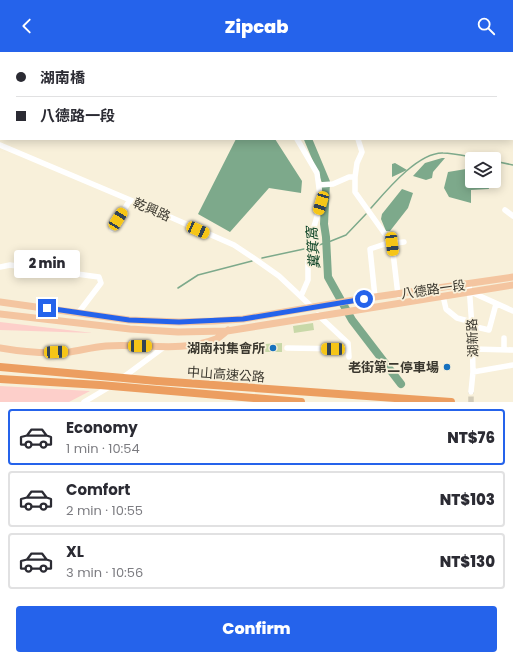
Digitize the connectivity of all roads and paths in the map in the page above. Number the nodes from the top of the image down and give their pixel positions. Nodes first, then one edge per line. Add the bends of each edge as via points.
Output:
1 (298, 140) edge
2 (358, 140) edge
3 (0, 145) edge
4 (355, 177) junction
5 (322, 184) junction
6 (130, 200) junction
7 (505, 210) dead end
8 (513, 216) edge
9 (112, 229) dead end
10 (404, 242) dead end
11 (392, 244) junction
12 (0, 267) edge
13 (513, 277) edge
14 (469, 284) junction
15 (513, 285) edge
16 (470, 292) junction
17 (398, 294) junction
18 (301, 296) junction
19 (443, 296) junction
20 (375, 297) junction
21 (0, 302) edge
22 (496, 304) junction
23 (312, 307) junction
24 (513, 311) edge
25 (78, 312) junction
26 (0, 314) edge
27 (318, 315) junction
28 (243, 319) junction
29 (472, 324) junction
30 (227, 331) junction
31 (504, 338) dead end
32 (164, 346) junction
33 (0, 348) edge
34 (287, 348) dead end
35 (348, 349) junction
36 (473, 349) junction
37 (504, 349) junction
38 (513, 350) edge
39 (349, 357) dead end
40 (513, 365) edge
41 (0, 367) edge
42 (473, 372) junction
43 (0, 379) edge
44 (472, 392) tunnel mouth
45 (84, 402) edge
46 (301, 402) edge
47 (451, 402) edge

1 - 5 street
2 - 4 street via 362,152
3 - 6 street, 乾興路
4 - 5 street via 332,184
4 - 11 street via 356,192
5 - 18 street via 321,203 313,230 307,269 308,280
6 - 9 street
6 - 18 street, 乾興路 via 234,245 261,263
7 - 8 street
10 - 11 street
11 - 17 street
11 - 20 street via 370,249
12 - 25 street via 99,277 101,284
13 - 14 main road, 八德路一段
14 - 16 street, 湖新路
14 - 17 main road, 八德路一段
15 - 16 main road, 八德路一段
16 - 19 main road, 八德路一段
16 - 22 street
16 - 29 street, 湖新路
17 - 20 main road, 八德路一段
18 - 23 street, 乾興路
19 - 27 main road, 八德路一段
19 - 29 street via 446,310
20 - 23 main road, 八德路一段
21 - 25 main road
22 - 24 street
22 - 29 street via 489,330
23 - 28 main road
25 - 28 main road via 129,320 179,322
26 - 30 main road via 138,330
27 - 30 main road
27 - 35 street via 348,343
28 - 30 main road
29 - 36 street, 湖新路
30 - 32 main road via 217,338 193,344
31 - 37 street
32 - 33 main road via 107,346 70,352 42,353
32 - 45 street via 107,389
34 - 35 street
35 - 39 street
36 - 37 street
36 - 42 street, 湖新路
37 - 38 street
40 - 42 street
41 - 47 highway, 中山高速公路
42 - 44 street, 湖新路
43 - 46 highway, 中山高速公路

